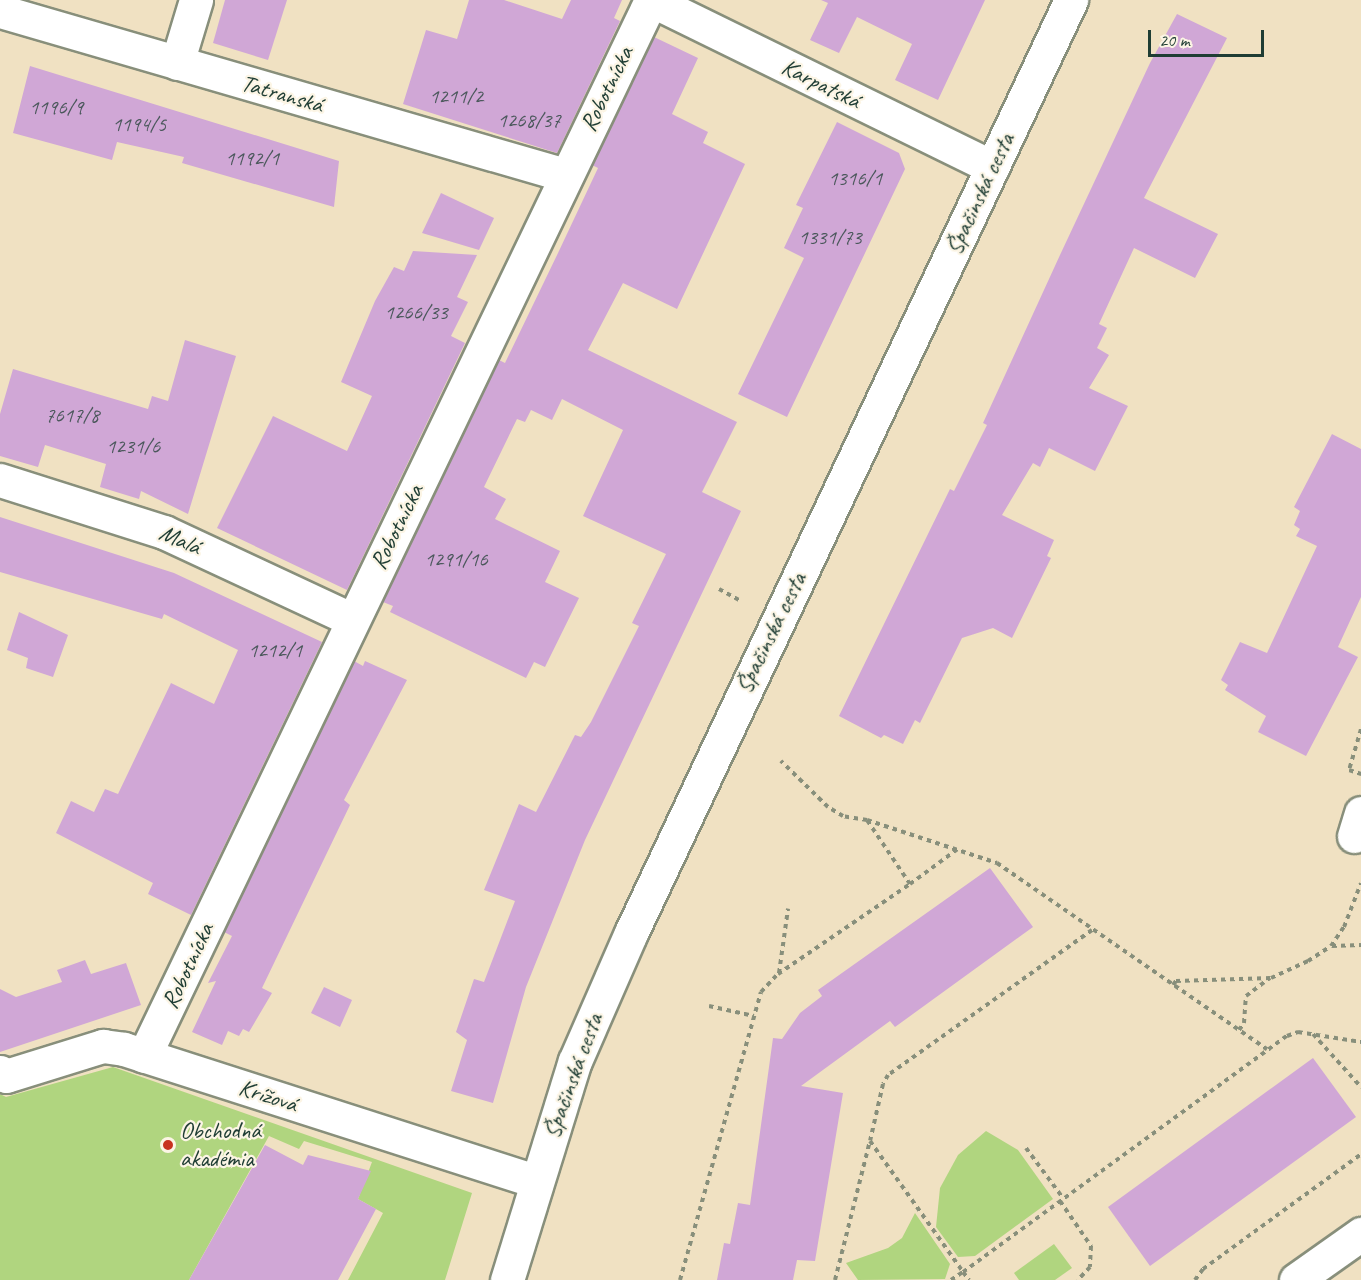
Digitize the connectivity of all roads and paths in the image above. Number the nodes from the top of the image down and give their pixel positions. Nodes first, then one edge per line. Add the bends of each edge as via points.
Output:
1 (196, 0) edge
2 (651, 0) edge
3 (1071, 0) edge
4 (0, 11) edge
5 (177, 63) junction
6 (992, 167) junction
7 (565, 175) junction
8 (0, 480) edge
9 (719, 589) dead end
10 (742, 602) dead end
11 (352, 620) junction
12 (1361, 729) edge
13 (781, 761) dead end
14 (1361, 774) edge
15 (867, 820) junction
16 (959, 848) junction
17 (1361, 883) edge
18 (910, 884) junction
19 (788, 909) dead end
20 (1092, 930) junction
21 (1361, 945) edge
22 (1331, 946) junction
23 (778, 974) junction
24 (1271, 978) junction
25 (1173, 985) junction
26 (709, 1006) dead end
27 (754, 1016) junction
28 (1239, 1030) junction
29 (1313, 1034) junction
30 (1361, 1042) edge
31 (1266, 1049) junction
32 (144, 1056) junction
33 (0, 1072) edge
34 (1361, 1086) edge
35 (870, 1141) junction
36 (1026, 1148) dead end
37 (1361, 1154) edge
38 (536, 1181) junction
39 (1061, 1200) junction
40 (1361, 1234) edge
41 (963, 1272) junction
42 (507, 1280) edge
43 (680, 1280) edge
44 (835, 1280) edge
45 (951, 1280) edge
46 (969, 1280) edge
47 (1078, 1280) edge
48 (1195, 1280) edge
49 (1296, 1280) edge

1 - 5 street
2 - 6 street, Karpatská
2 - 7 street, Robotnícka
3 - 6 street, Špačinská cesta
4 - 5 street, Tatranská
5 - 7 street, Tatranská
6 - 38 street, Špačinská cesta via 631,933 575,1061
7 - 11 street, Robotnícka
8 - 11 street, Malá via 164,531
9 - 10 path
11 - 32 street, Robotnícka
12 - 14 path via 1348,770
13 - 15 path via 828,807 843,816
15 - 16 path
15 - 18 path
16 - 18 path
16 - 20 path via 997,863
17 - 22 path via 1344,927
18 - 23 path
19 - 23 path
20 - 25 path
20 - 35 path via 888,1074
21 - 22 path
22 - 24 path
23 - 27 path via 761,992
24 - 25 path via 1176,981
24 - 28 path via 1246,996 1244,1023
25 - 28 path
26 - 27 path
27 - 43 path
28 - 31 path
29 - 30 path
29 - 31 path via 1298,1032
29 - 34 path
31 - 39 path
32 - 33 street, Krížová via 103,1046 6,1076
32 - 38 street, Krížová
35 - 41 path
35 - 44 path
36 - 39 path
37 - 48 path via 1203,1269
38 - 42 street, Špačinská cesta
39 - 41 path
39 - 47 path via 1091,1246 1090,1267
40 - 49 street
41 - 45 path
41 - 46 path

